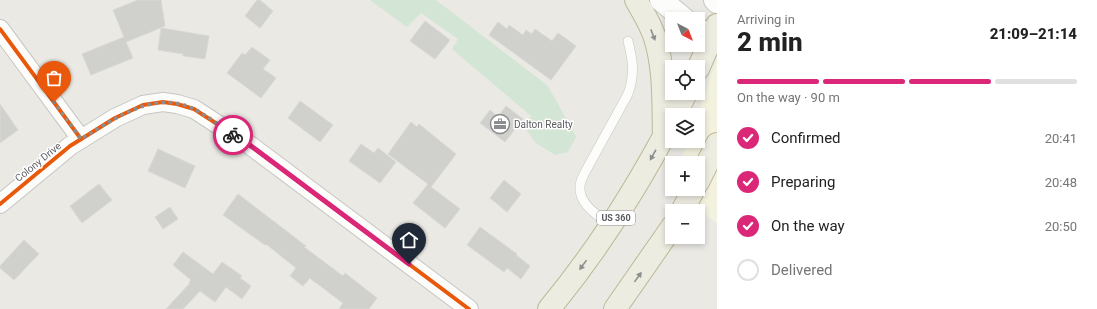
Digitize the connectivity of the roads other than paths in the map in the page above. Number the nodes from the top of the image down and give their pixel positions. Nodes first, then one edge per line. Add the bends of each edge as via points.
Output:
1 (636, 0) edge
2 (660, 0) edge
3 (715, 0) edge
4 (717, 2) edge
5 (675, 12) edge
6 (0, 29) edge
7 (711, 34) edge
8 (628, 41) dead end
9 (702, 60) edge
10 (666, 108) edge
11 (665, 134) edge
12 (81, 139) junction
13 (717, 144) edge
14 (705, 168) edge
15 (717, 168) edge
16 (705, 180) edge
17 (0, 204) edge
18 (611, 226) junction
19 (665, 236) edge
20 (469, 309) edge
21 (549, 309) edge
22 (615, 309) edge

1 -> 10 highway via 655,38
2 - 5 main road
3 - 4 main road
6 - 12 street
7 - 9 highway
8 - 18 lane via 634,69 633,80 580,186 586,204
11 -> 18 highway, US 360
12 - 17 street, Colony Drive
12 - 20 street, Colony Drive via 115,118 143,105 163,102 194,109 251,146
13 - 14 highway
15 - 16 highway
18 -> 21 highway, US 360
22 -> 19 highway

